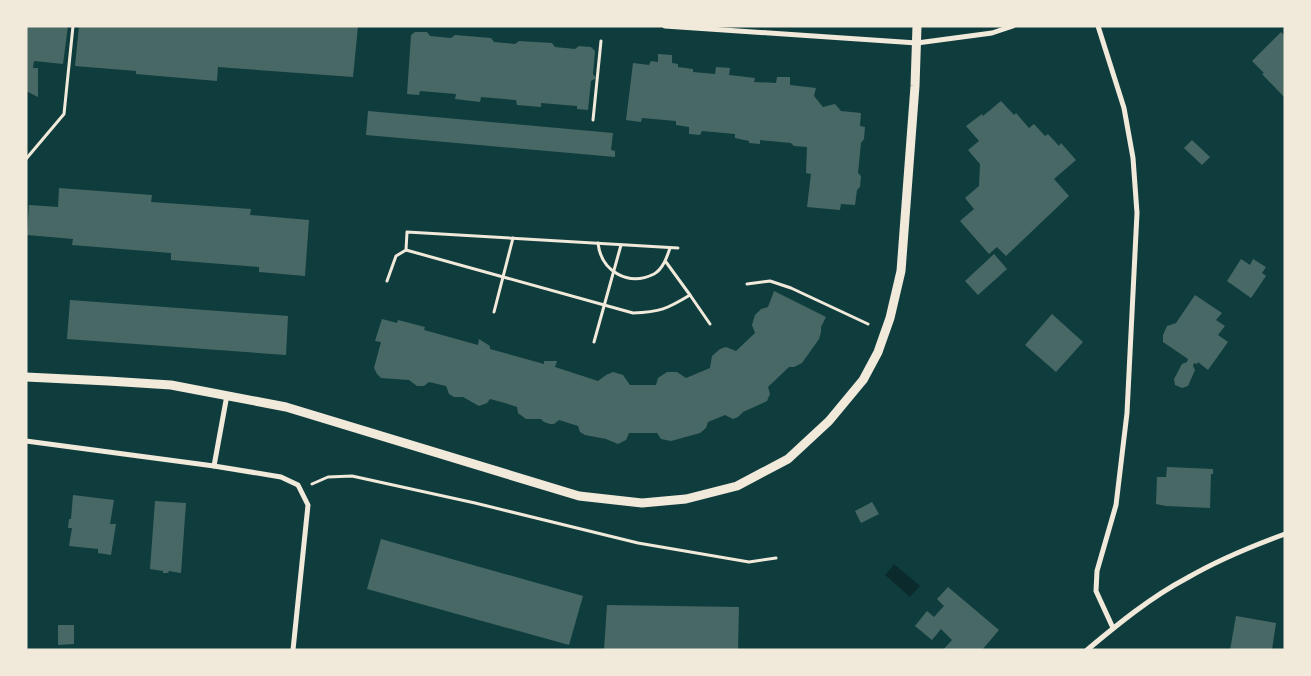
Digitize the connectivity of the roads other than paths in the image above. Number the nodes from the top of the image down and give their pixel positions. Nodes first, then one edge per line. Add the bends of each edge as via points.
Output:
1 (665, 26) edge
2 (918, 26) edge
3 (1013, 26) edge
4 (1098, 26) edge
5 (916, 44) junction
6 (26, 377) edge
7 (227, 394) junction
8 (26, 441) edge
9 (214, 466) junction
10 (1285, 534) edge
11 (1113, 628) junction
12 (293, 650) edge
13 (1087, 650) edge

1 - 5 street
2 - 5 street
3 - 5 street via 992,33
4 - 11 street via 1124,108 1133,158 1137,213 1127,413 1116,505 1097,571 1096,591
5 - 7 street via 901,271 878,352 863,380 829,421 788,459 737,486 686,499 642,503 579,496 303,411
6 - 7 street via 171,385
7 - 9 street
8 - 9 street
9 - 12 street via 281,477 298,485 308,505
10 - 11 street via 1186,578
11 - 13 street

